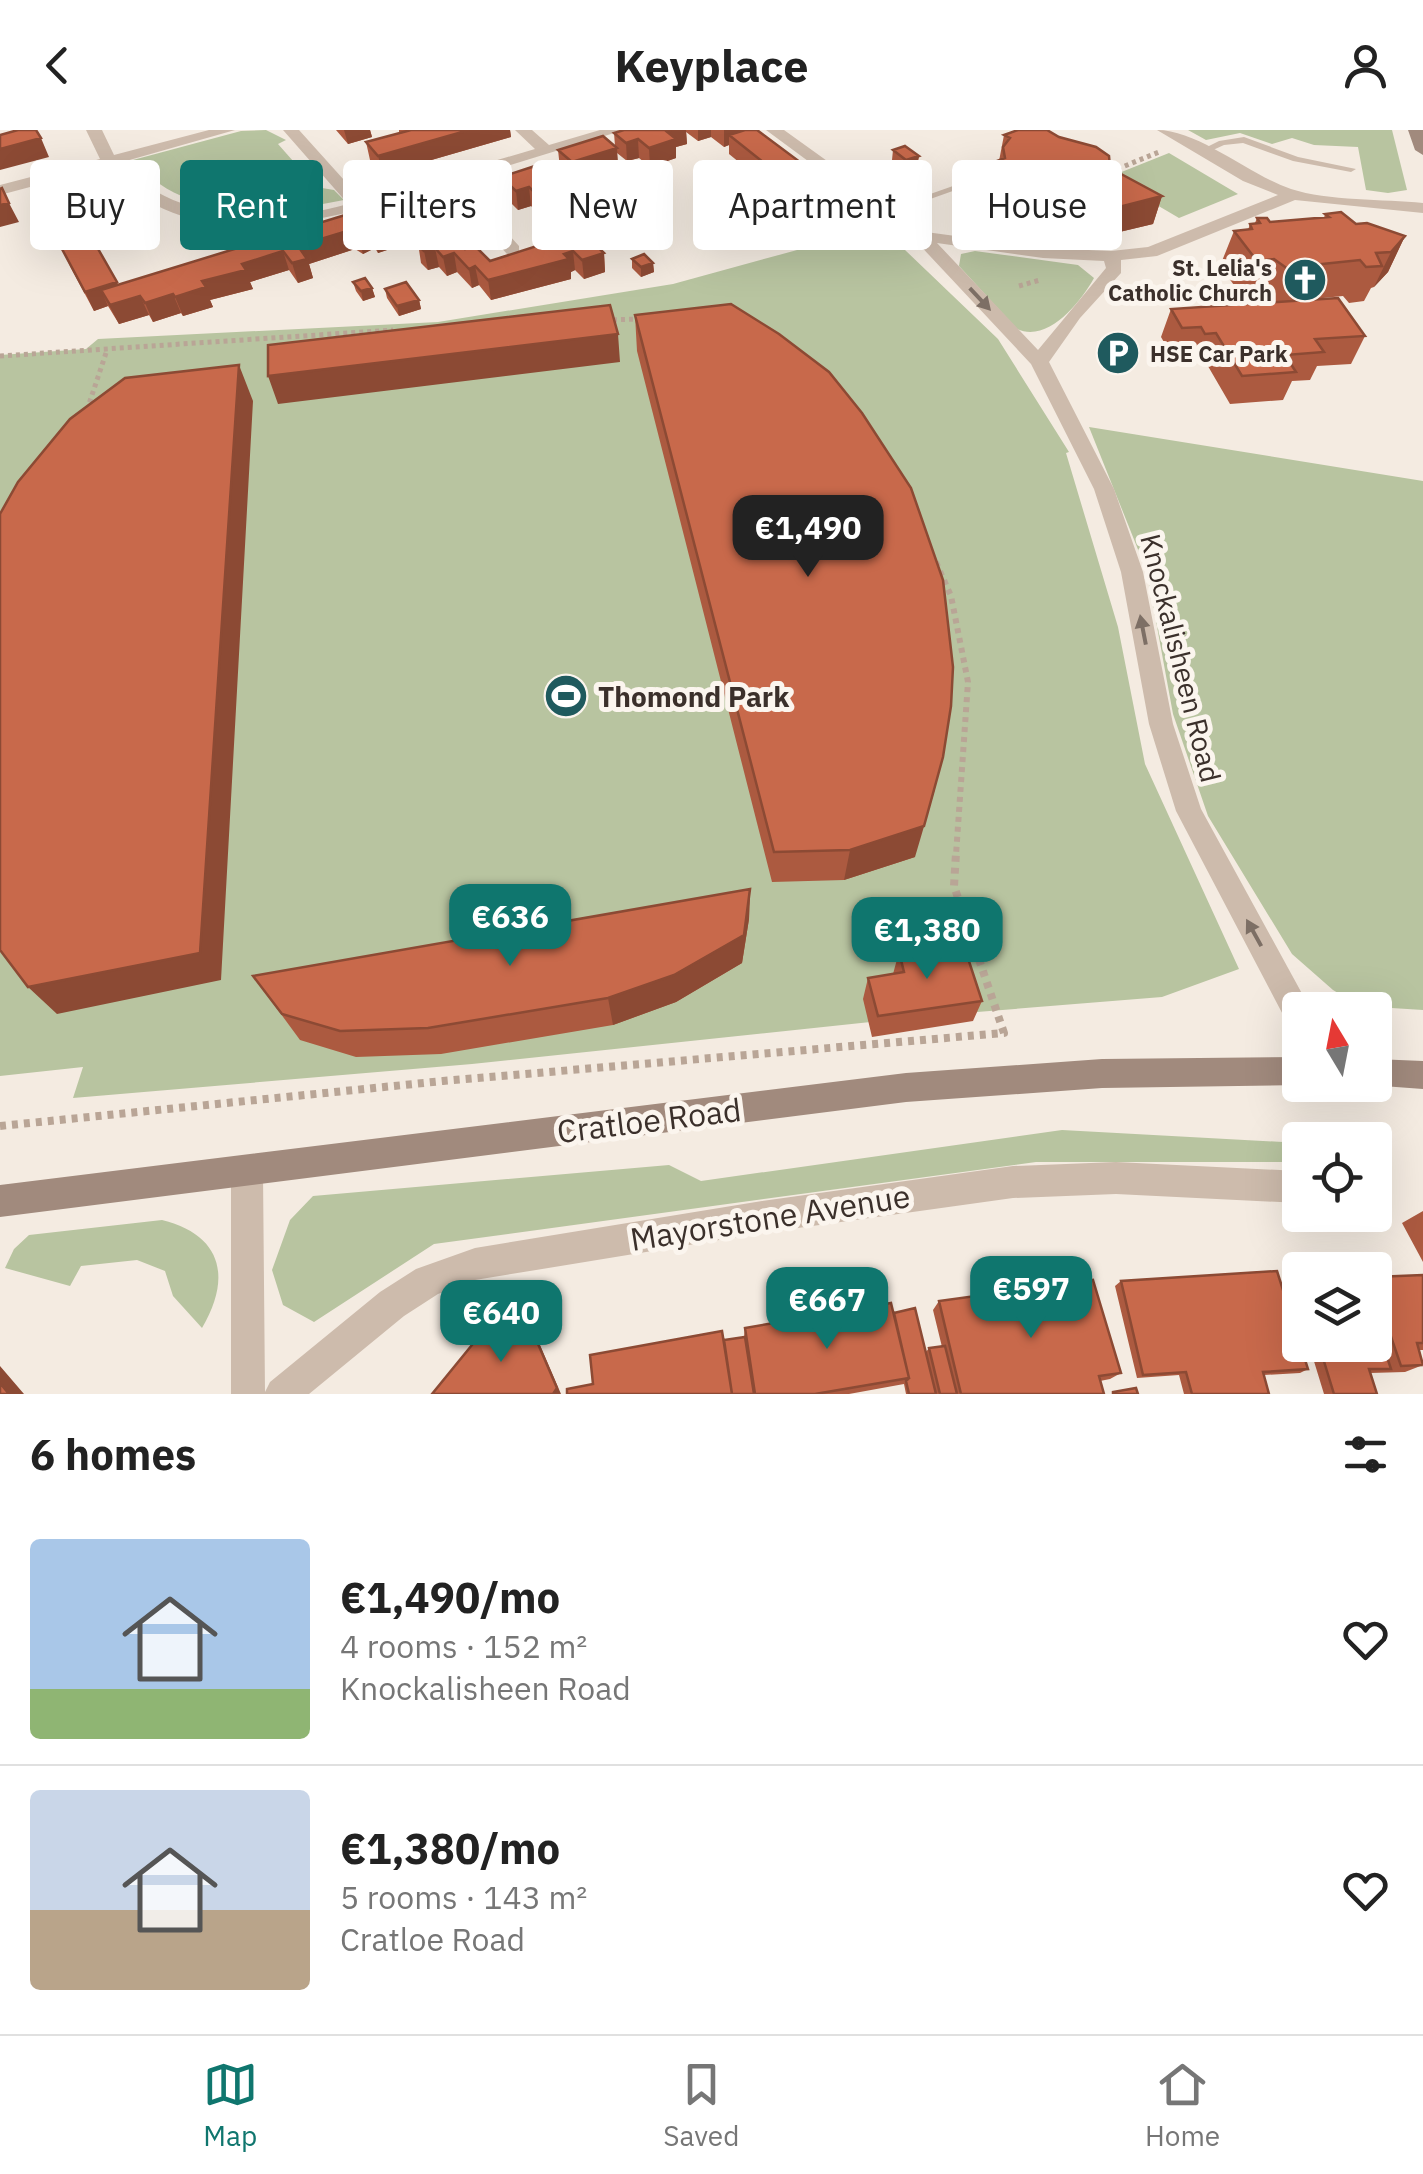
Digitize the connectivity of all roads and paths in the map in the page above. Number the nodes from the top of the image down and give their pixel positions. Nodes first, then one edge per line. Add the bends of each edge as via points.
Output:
1 (94, 130) edge
2 (227, 130) edge
3 (292, 130) edge
4 (523, 130) edge
5 (616, 130) edge
6 (774, 130) edge
7 (1416, 130) edge
8 (1172, 134) edge
9 (546, 150) junction
10 (1423, 150) edge
11 (1202, 152) junction
12 (108, 160) edge
13 (112, 160) edge
14 (815, 160) edge
15 (512, 161) edge
16 (1122, 167) edge
17 (1352, 169) dead end
18 (30, 182) edge
19 (343, 188) edge
20 (0, 190) edge
21 (1292, 195) junction
22 (160, 200) edge
23 (1423, 208) edge
24 (343, 209) edge
25 (932, 238) edge
26 (932, 248) edge
27 (1110, 256) junction
28 (649, 319) edge
29 (598, 320) edge
30 (398, 330) edge
31 (107, 350) junction
32 (0, 356) edge
33 (1039, 362) junction
34 (82, 426) edge
35 (935, 561) edge
36 (1286, 992) edge
37 (1282, 1070) edge
38 (1392, 1074) edge
39 (1423, 1076) edge
40 (0, 1126) edge
41 (247, 1174) junction
42 (1282, 1186) edge
43 (0, 1201) edge
44 (248, 1394) edge
45 (282, 1394) edge

1 - 12 street
2 - 13 street
3 - 19 street
4 - 9 street
5 - 9 street
6 - 14 street, Knockalisheen Road
7 - 10 main road
8 - 11 street
8 - 16 path via 1167,149
9 - 15 street
11 - 17 lane via 1244,140 1296,160
11 - 21 street
18 - 20 street
21 - 23 street
21 - 27 street via 1168,247
22 - 24 street via 242,221
25 - 27 street
26 -> 33 street, Knockalisheen Road
27 - 33 street via 1115,269
28 - 29 path
30 - 31 path
31 - 32 path
31 - 34 path
36 -> 33 street, Knockalisheen Road via 1189,811 1161,724 1119,531
35 - 40 path via 951,596 968,682 954,886 1004,1033
37 - 41 main road, Cratloe Road via 1036,1077 844,1095
38 - 39 main road
41 - 43 main road, Cratloe Road
41 - 44 street
42 - 45 street, Mayorstone Avenue via 1116,1178 1013,1182 476,1264 431,1279 392,1304

